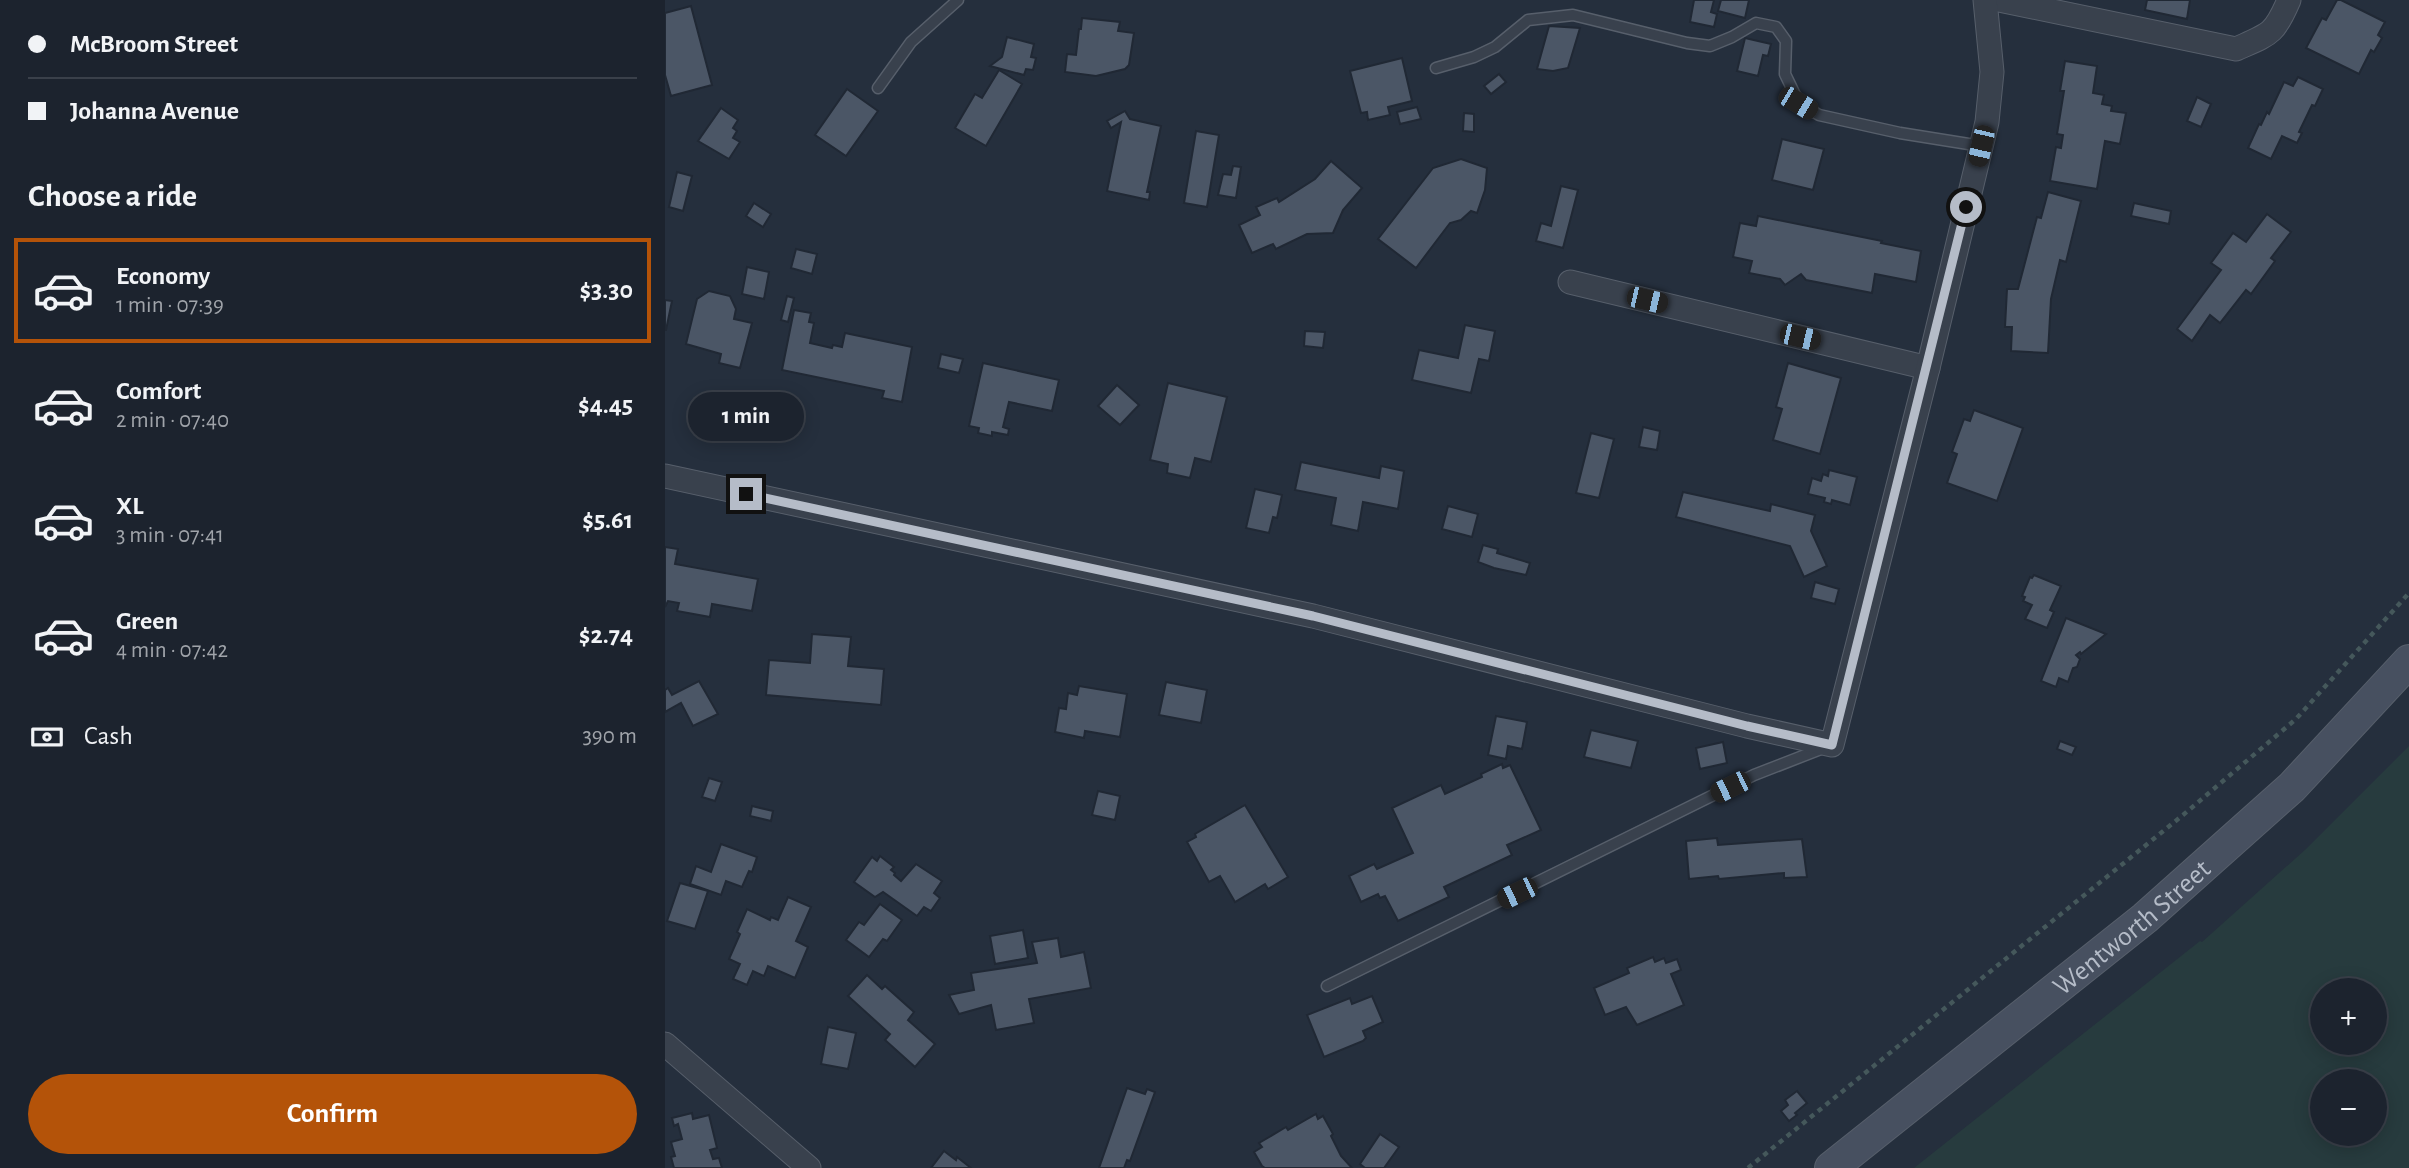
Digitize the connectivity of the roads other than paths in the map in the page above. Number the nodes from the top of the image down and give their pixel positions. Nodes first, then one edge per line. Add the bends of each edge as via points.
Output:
1 (958, 0) edge
2 (1985, 0) edge
3 (2000, 0) edge
4 (2289, 0) edge
5 (1436, 68) dead end
6 (878, 88) dead end
7 (1981, 146) junction
8 (1570, 282) dead end
9 (1928, 368) junction
10 (665, 477) edge
11 (2409, 661) edge
12 (1832, 745) junction
13 (1327, 986) dead end
14 (665, 1044) edge
15 (809, 1168) edge
16 (1831, 1168) edge

1 - 6 lane via 911,42
2 - 7 street via 1992,72
3 - 4 street via 2236,49 2277,26
5 - 7 lane via 1495,47 1528,20 1573,15 1710,46 1756,23 1776,27 1786,41 1786,74 1798,103 1819,115
7 - 9 street
8 - 9 street
9 - 12 street
10 - 12 street via 1313,616
11 - 16 main road, Wentworth Street via 2291,787 2144,918
12 - 13 lane via 1754,775
14 - 15 street

